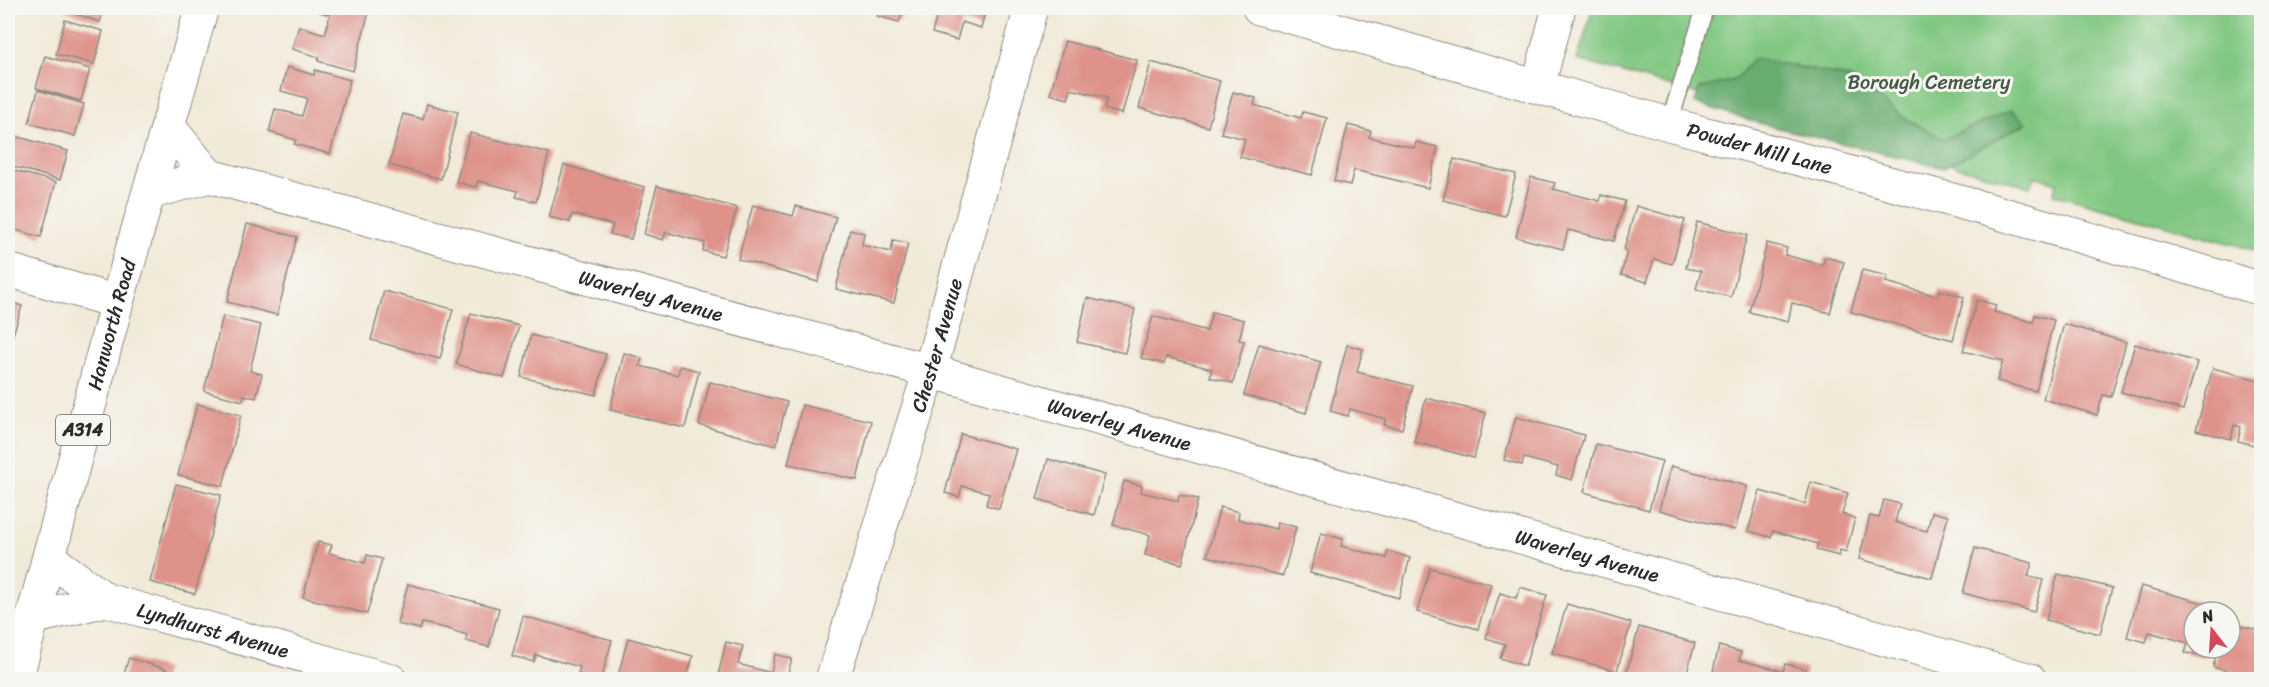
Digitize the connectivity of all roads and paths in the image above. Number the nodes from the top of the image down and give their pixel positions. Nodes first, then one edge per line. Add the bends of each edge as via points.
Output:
1 (202, 8) edge
2 (1031, 8) edge
3 (1259, 8) edge
4 (1559, 8) edge
5 (1705, 8) edge
6 (1538, 86) junction
7 (1668, 124) junction
8 (168, 126) junction
9 (209, 176) junction
10 (148, 193) junction
11 (8, 270) edge
12 (2262, 290) edge
13 (117, 302) junction
14 (930, 371) junction
15 (49, 558) junction
16 (106, 600) junction
17 (32, 618) junction
18 (16, 680) edge
19 (390, 680) edge
20 (832, 680) edge
21 (2030, 680) edge

1 - 8 street, Hanworth Road / A314
2 - 14 street, Chester Avenue
3 - 6 street, Powder Mill Lane
4 - 6 street
5 - 7 lane
6 - 7 street, Powder Mill Lane
7 - 12 street, Powder Mill Lane via 1979,207
8 - 9 street
8 - 10 street, Hanworth Road / A314
9 - 10 street
9 - 14 street, Waverley Avenue
10 - 13 street, Hanworth Road / A314
11 - 13 street
13 - 15 street, Hanworth Road / A314
14 - 20 street, Chester Avenue
14 - 21 street, Waverley Avenue
15 - 16 street, Lyndhurst Avenue
15 - 17 street, Hanworth Road / A314
16 - 17 street, Lyndhurst Avenue
16 - 19 street, Lyndhurst Avenue
17 - 18 street, Hanworth Road / A314

